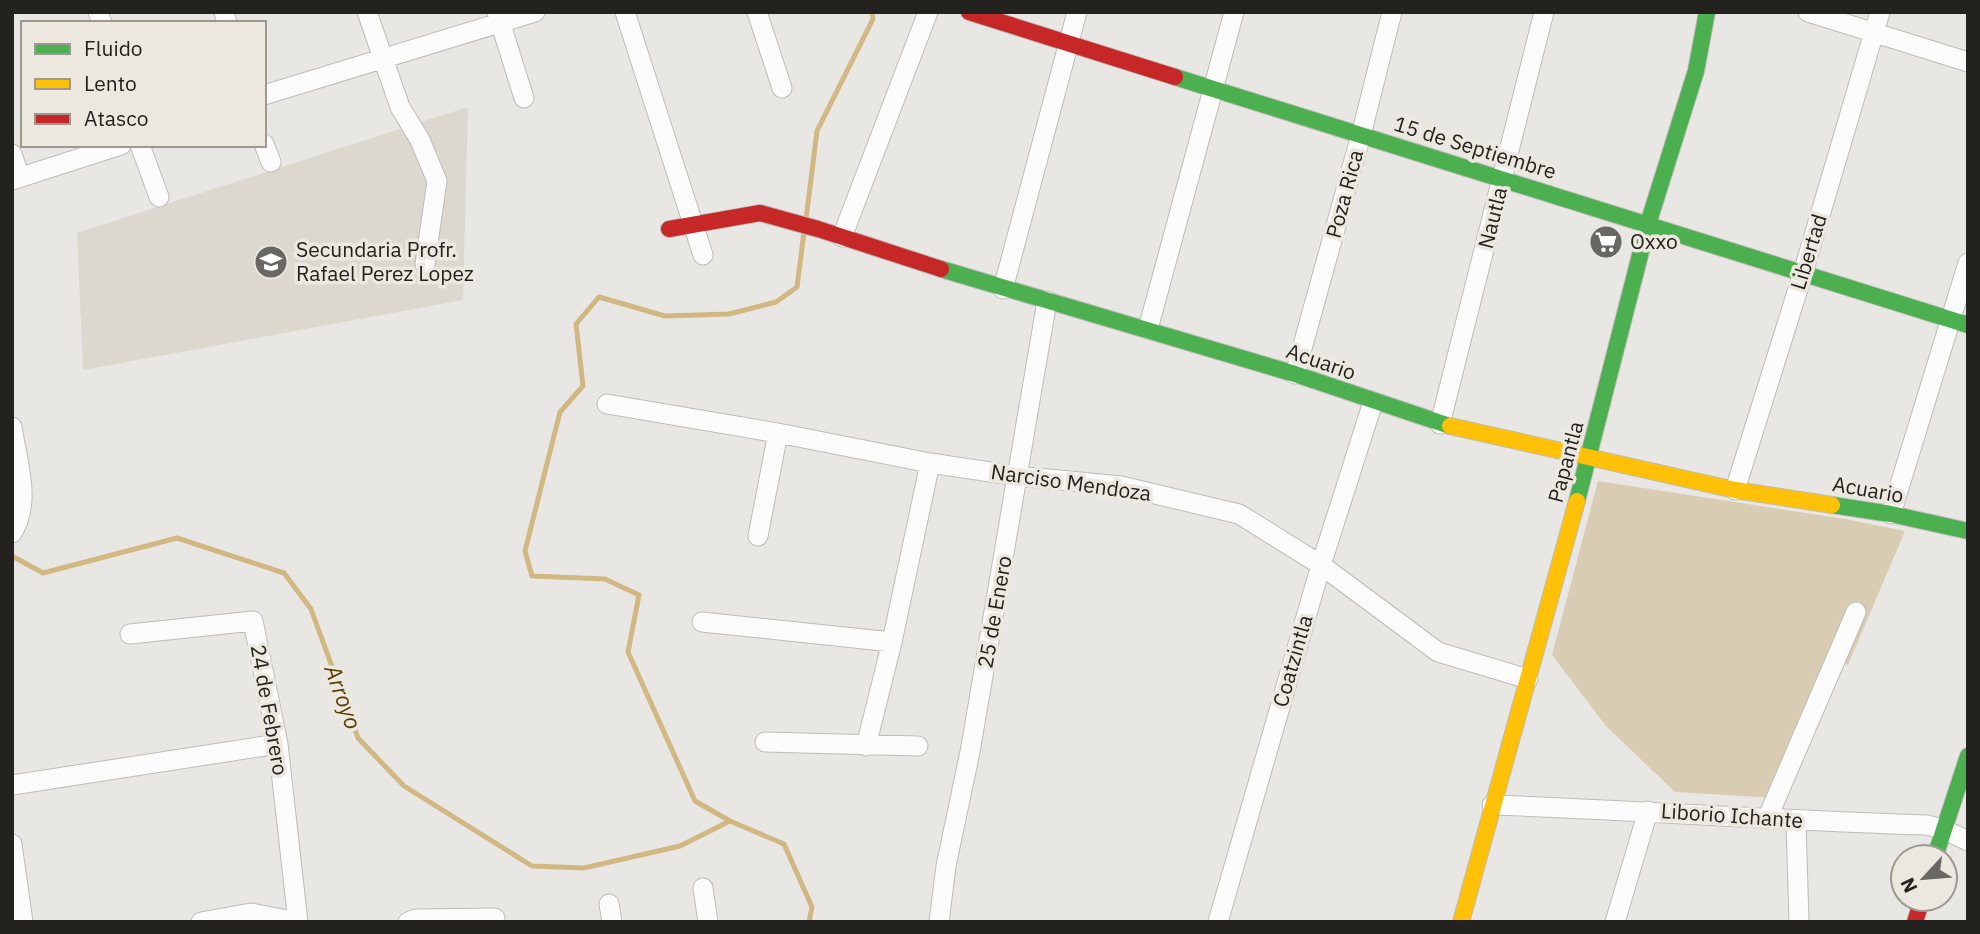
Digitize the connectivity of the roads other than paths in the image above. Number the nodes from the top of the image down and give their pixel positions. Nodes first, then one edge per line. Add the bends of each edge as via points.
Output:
1 (367, 12) edge
2 (535, 12) edge
3 (625, 12) edge
4 (757, 12) edge
5 (928, 12) edge
6 (969, 12) edge
7 (1077, 12) edge
8 (1234, 12) edge
9 (1392, 12) edge
10 (1544, 12) edge
11 (1707, 12) edge
12 (1808, 12) edge
13 (1880, 12) edge
14 (498, 18) edge
15 (1874, 33) junction
16 (1069, 44) junction
17 (383, 58) junction
18 (1968, 62) edge
19 (782, 88) dead end
20 (1214, 89) junction
21 (266, 94) edge
22 (524, 98) dead end
23 (1361, 135) junction
24 (115, 147) edge
25 (141, 147) edge
26 (12, 154) edge
27 (16, 178) edge
28 (1503, 179) junction
29 (159, 197) dead end
30 (693, 223) junction
31 (1648, 225) junction
32 (669, 229) dead end
33 (842, 237) junction
34 (704, 256) dead end
35 (1968, 262) edge
36 (425, 264) dead end
37 (1803, 273) junction
38 (1003, 289) junction
39 (1047, 302) junction
40 (1959, 322) edge
41 (1148, 329) junction
42 (1295, 374) junction
43 (1373, 402) junction
44 (607, 404) dead end
45 (1440, 424) junction
46 (12, 427) edge
47 (778, 433) junction
48 (1589, 459) junction
49 (930, 463) junction
50 (1018, 476) junction
51 (1735, 490) junction
52 (1891, 514) junction
53 (16, 528) edge
54 (1968, 531) edge
55 (758, 536) dead end
56 (1321, 565) junction
57 (1856, 612) dead end
58 (702, 622) dead end
59 (130, 634) dead end
60 (892, 642) junction
61 (1528, 679) junction
62 (765, 741) dead end
63 (278, 744) junction
64 (866, 746) junction
65 (918, 746) dead end
66 (1968, 756) edge
67 (12, 785) edge
68 (1492, 805) junction
69 (1648, 811) junction
70 (1767, 819) junction
71 (1796, 821) junction
72 (1943, 829) junction
73 (1968, 841) edge
74 (1938, 843) edge
75 (12, 844) edge
76 (703, 888) dead end
77 (495, 918) dead end
78 (23, 922) edge
79 (201, 922) edge
80 (298, 922) edge
81 (408, 922) edge
82 (708, 922) edge
83 (939, 922) edge
84 (1218, 922) edge
85 (1461, 922) edge
86 (1615, 922) edge
87 (1799, 922) edge

1 - 17 street
2 - 14 street
3 - 30 street
4 - 19 street
5 - 33 street
6 - 16 street, 15 de Septiembre
7 - 16 street
8 - 20 street
9 - 23 street, Poza Rica
10 - 28 street, Nautla
11 - 31 street, Papantla via 1696,71
12 - 15 street
13 - 15 street, Libertad
14 - 17 street
14 - 22 street
15 - 18 street
15 - 37 street, Libertad
16 - 20 street, 15 de Septiembre
16 - 38 street
17 - 21 street
17 - 36 street via 400,107 436,181
20 - 23 street, 15 de Septiembre
20 - 41 street
23 - 28 street, 15 de Septiembre
23 - 42 street, Poza Rica
24 - 27 street
25 - 29 street
26 - 27 street
28 - 31 street, 15 de Septiembre
28 - 45 street, Nautla
30 - 32 street, Acuario
30 - 33 street, Acuario via 760,213
30 - 34 street
31 - 37 street, 15 de Septiembre
31 - 48 street, Papantla
33 - 38 street, Acuario
35 - 40 street
37 - 40 street, 15 de Septiembre
37 - 51 street, Libertad
38 - 39 street, Acuario
39 - 41 street, Acuario
39 - 50 street, 25 de Enero
40 - 52 street
41 - 42 street, Acuario
42 - 43 street, Acuario
43 - 45 street, Acuario
43 - 56 street, Coatzintla
44 - 47 street, Narciso Mendoza
45 - 48 street, Acuario
46 - 53 street via 24,503
47 - 49 street, Narciso Mendoza
47 - 55 street
48 - 51 street, Acuario
48 - 61 street, Papantla
49 - 50 street, Narciso Mendoza
49 - 60 street
50 - 56 street, Narciso Mendoza via 1121,486 1240,514
50 - 83 street, 25 de Enero
51 - 52 street, Acuario
52 - 54 street, Acuario
56 - 61 street, Narciso Mendoza via 1438,652
56 - 84 street, Coatzintla
57 - 70 street
58 - 60 street
59 - 63 street, 24 de Febrero via 253,621
60 - 64 street
61 - 68 street, Papantla
62 - 64 street
63 - 67 street
63 - 80 street, 24 de Febrero
64 - 65 street
66 - 72 street
68 - 69 street, Liborio Ichante
68 - 85 street, Papantla
69 - 70 street, Liborio Ichante
69 - 86 street
70 - 71 street, Liborio Ichante
71 - 72 street, Liborio Ichante
71 - 87 street
72 - 73 street, Liborio Ichante
72 - 74 street
75 - 78 street
76 - 82 street
77 - 81 street
79 - 80 street via 251,913

